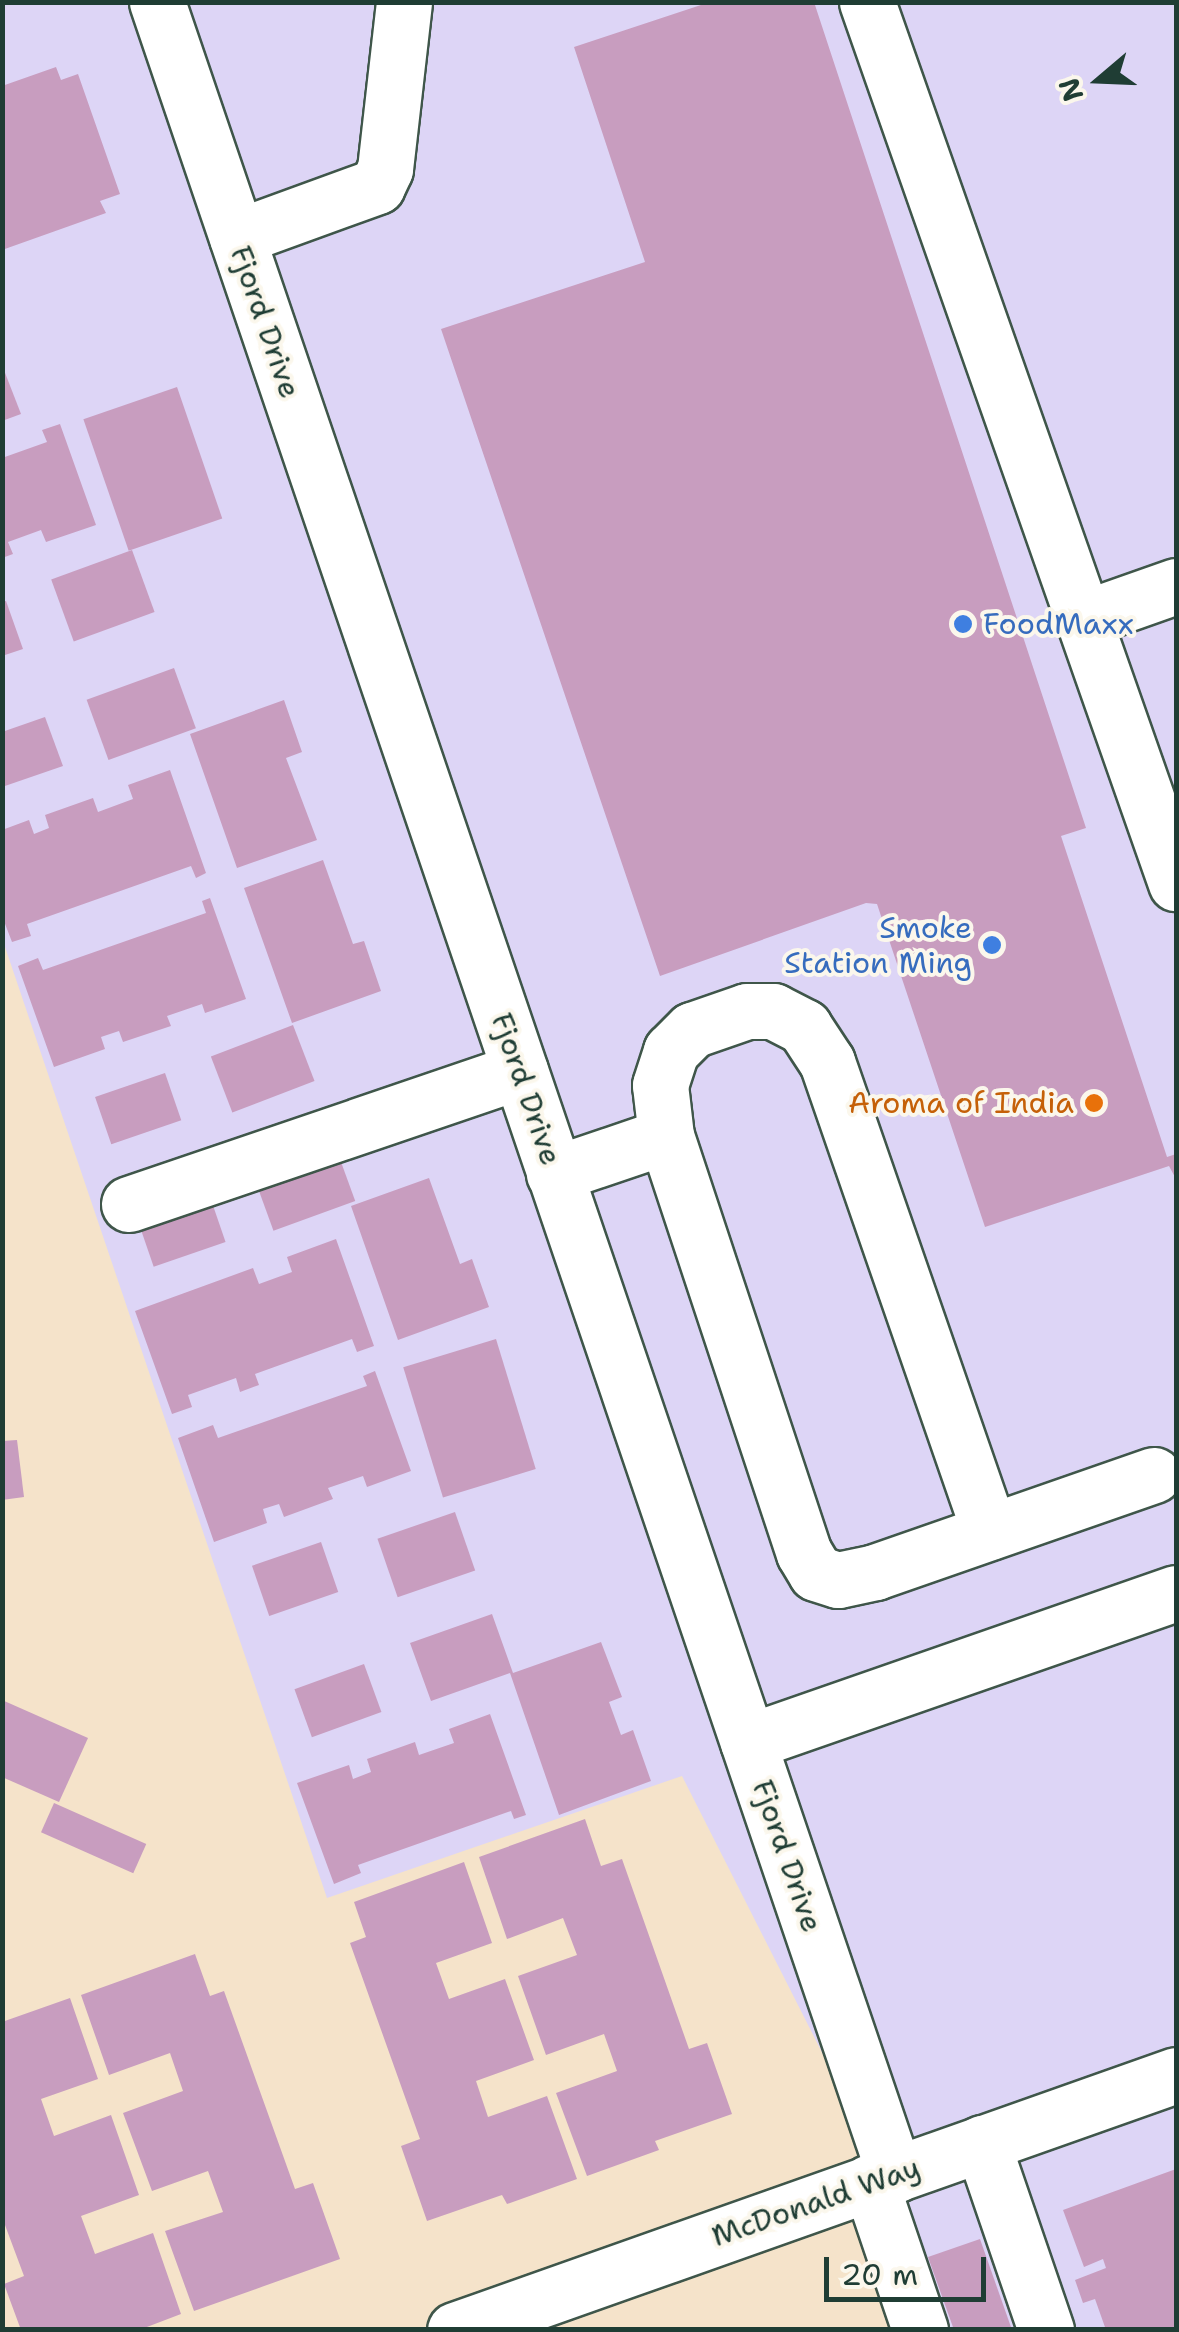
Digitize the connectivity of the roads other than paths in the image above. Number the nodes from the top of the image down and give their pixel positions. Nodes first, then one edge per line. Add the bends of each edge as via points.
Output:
1 (156, 2) edge
2 (404, 2) edge
3 (868, 2) edge
4 (236, 237) junction
5 (1176, 586) edge
6 (1085, 618) junction
7 (1176, 883) edge
8 (520, 1071) junction
9 (666, 1136) junction
10 (554, 1174) junction
11 (129, 1204) dead end
12 (1154, 1475) dead end
13 (990, 1532) junction
14 (1176, 1594) edge
15 (748, 1742) junction
16 (1176, 2075) edge
17 (982, 2143) junction
18 (882, 2179) junction
19 (455, 2330) edge
20 (920, 2330) edge
21 (1046, 2330) edge

1 - 4 street, Fjord Drive
2 - 4 street via 386,168 377,186
3 - 6 street
4 - 8 street, Fjord Drive
5 - 6 street
6 - 7 street
8 - 10 street, Fjord Drive
8 - 11 street
9 - 10 street
9 - 13 street via 816,1573 838,1580
9 - 13 street via 660,1085 671,1051 692,1030 747,1011 773,1011 804,1027 827,1062
10 - 15 street, Fjord Drive
12 - 13 street
14 - 15 street
15 - 18 street, Fjord Drive
16 - 17 street, McDonald Way
17 - 18 street, McDonald Way
17 - 21 street
18 - 19 street, McDonald Way
18 - 20 street, Fjord Drive

